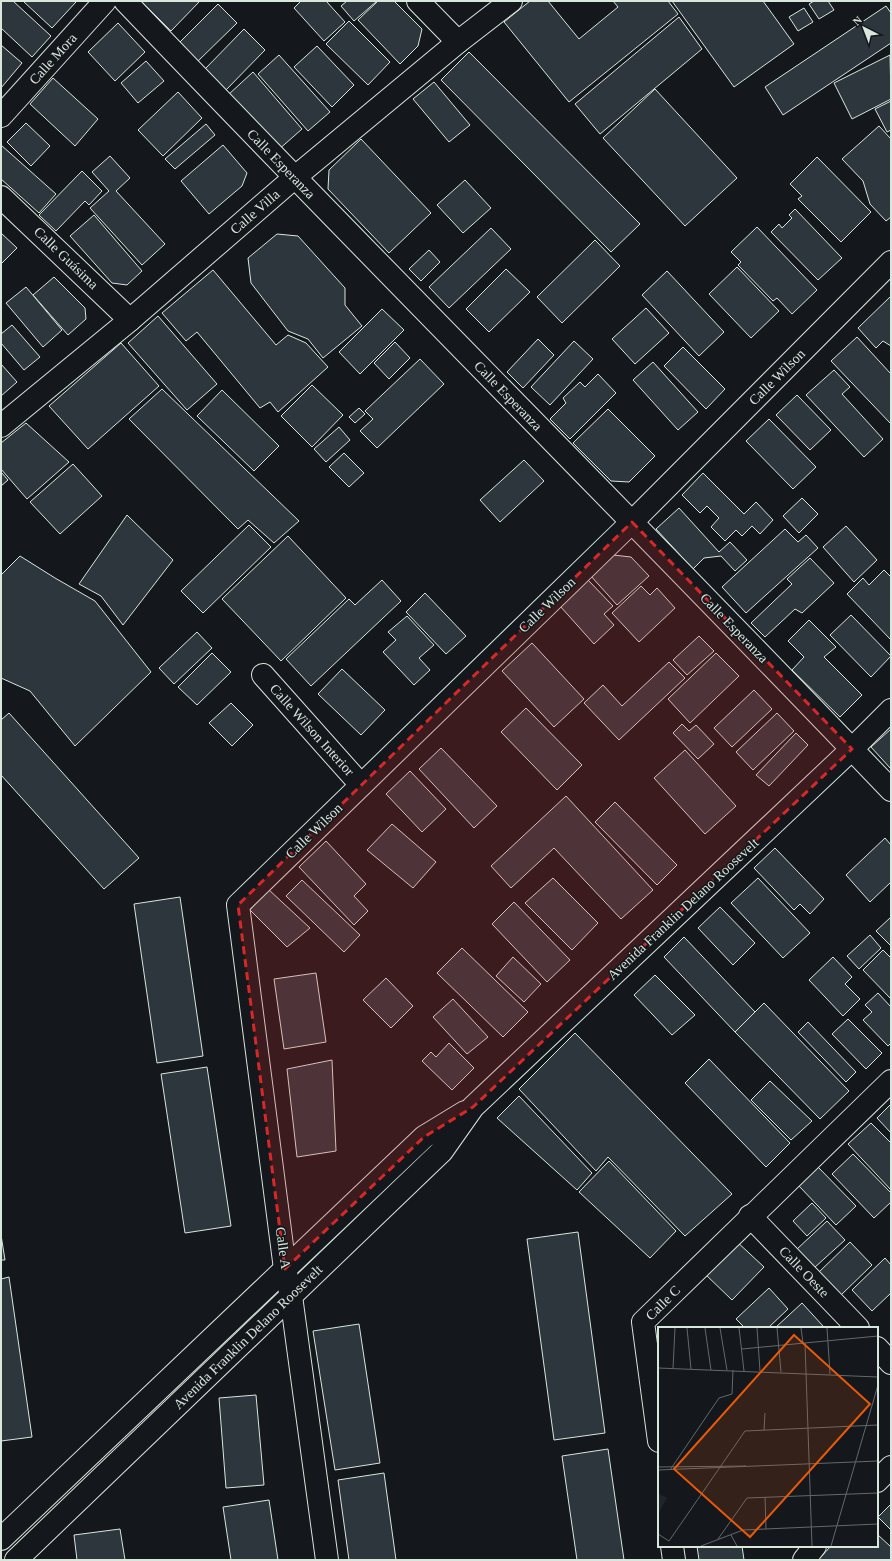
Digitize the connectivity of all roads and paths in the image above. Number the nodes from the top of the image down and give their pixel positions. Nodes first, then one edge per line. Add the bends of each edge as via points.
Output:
1 (105, 1) edge
2 (125, 1) edge
3 (418, 1) edge
4 (511, 1) edge
5 (458, 42) junction
6 (1, 116) edge
7 (294, 178) junction
8 (1, 197) edge
9 (891, 262) edge
10 (130, 320) junction
11 (1, 426) edge
12 (632, 522) junction
13 (263, 675) dead end
14 (891, 710) edge
15 (852, 749) junction
16 (361, 785) junction
17 (891, 790) edge
18 (245, 960) joint
19 (891, 1080) edge
20 (473, 1107) junction
21 (750, 1216) junction
22 (285, 1269) junction
23 (291, 1296) junction
24 (857, 1327) edge
25 (878, 1349) edge
26 (891, 1363) edge
27 (658, 1434) edge
28 (891, 1467) edge
29 (878, 1480) edge
30 (1, 1539) edge
31 (672, 1547) edge
32 (814, 1547) edge
33 (16, 1560) edge
34 (327, 1560) edge
35 (674, 1560) edge
36 (804, 1560) edge

1 - 6 street, Calle Mora
2 - 7 street, Calle Esperanza
3 - 5 street
4 - 5 street, Calle Villa
5 - 7 street, Calle Villa
7 - 10 street, Calle Villa
7 - 12 street, Calle Esperanza
8 - 10 street, Calle Guásima
9 - 12 street, Calle Wilson
10 - 11 street, Calle Villa
12 - 15 street, Calle Esperanza
12 - 16 street, Calle Wilson
13 - 16 street, Calle Wilson Interior
14 - 15 street, Avenida Franklin Delano Roosevelt
15 - 17 street, Calle Esperanza
15 - 20 street, Avenida Franklin Delano Roosevelt
16 - 18 street, Calle Wilson via 238,905
18 - 22 street, Calle A
19 - 21 street
20 - 22 street, Avenida Franklin Delano Roosevelt via 424,1137
20 - 23 street, Avenida Franklin Delano Roosevelt via 442,1151
21 - 24 street, Calle Oeste
21 - 27 street, Calle C via 643,1322
22 - 23 street, Calle A
22 - 30 street, Avenida Franklin Delano Roosevelt
23 - 33 street, Avenida Franklin Delano Roosevelt
23 - 34 street, Calle A
25 - 26 street
28 - 29 street
31 - 35 street
32 - 36 street

